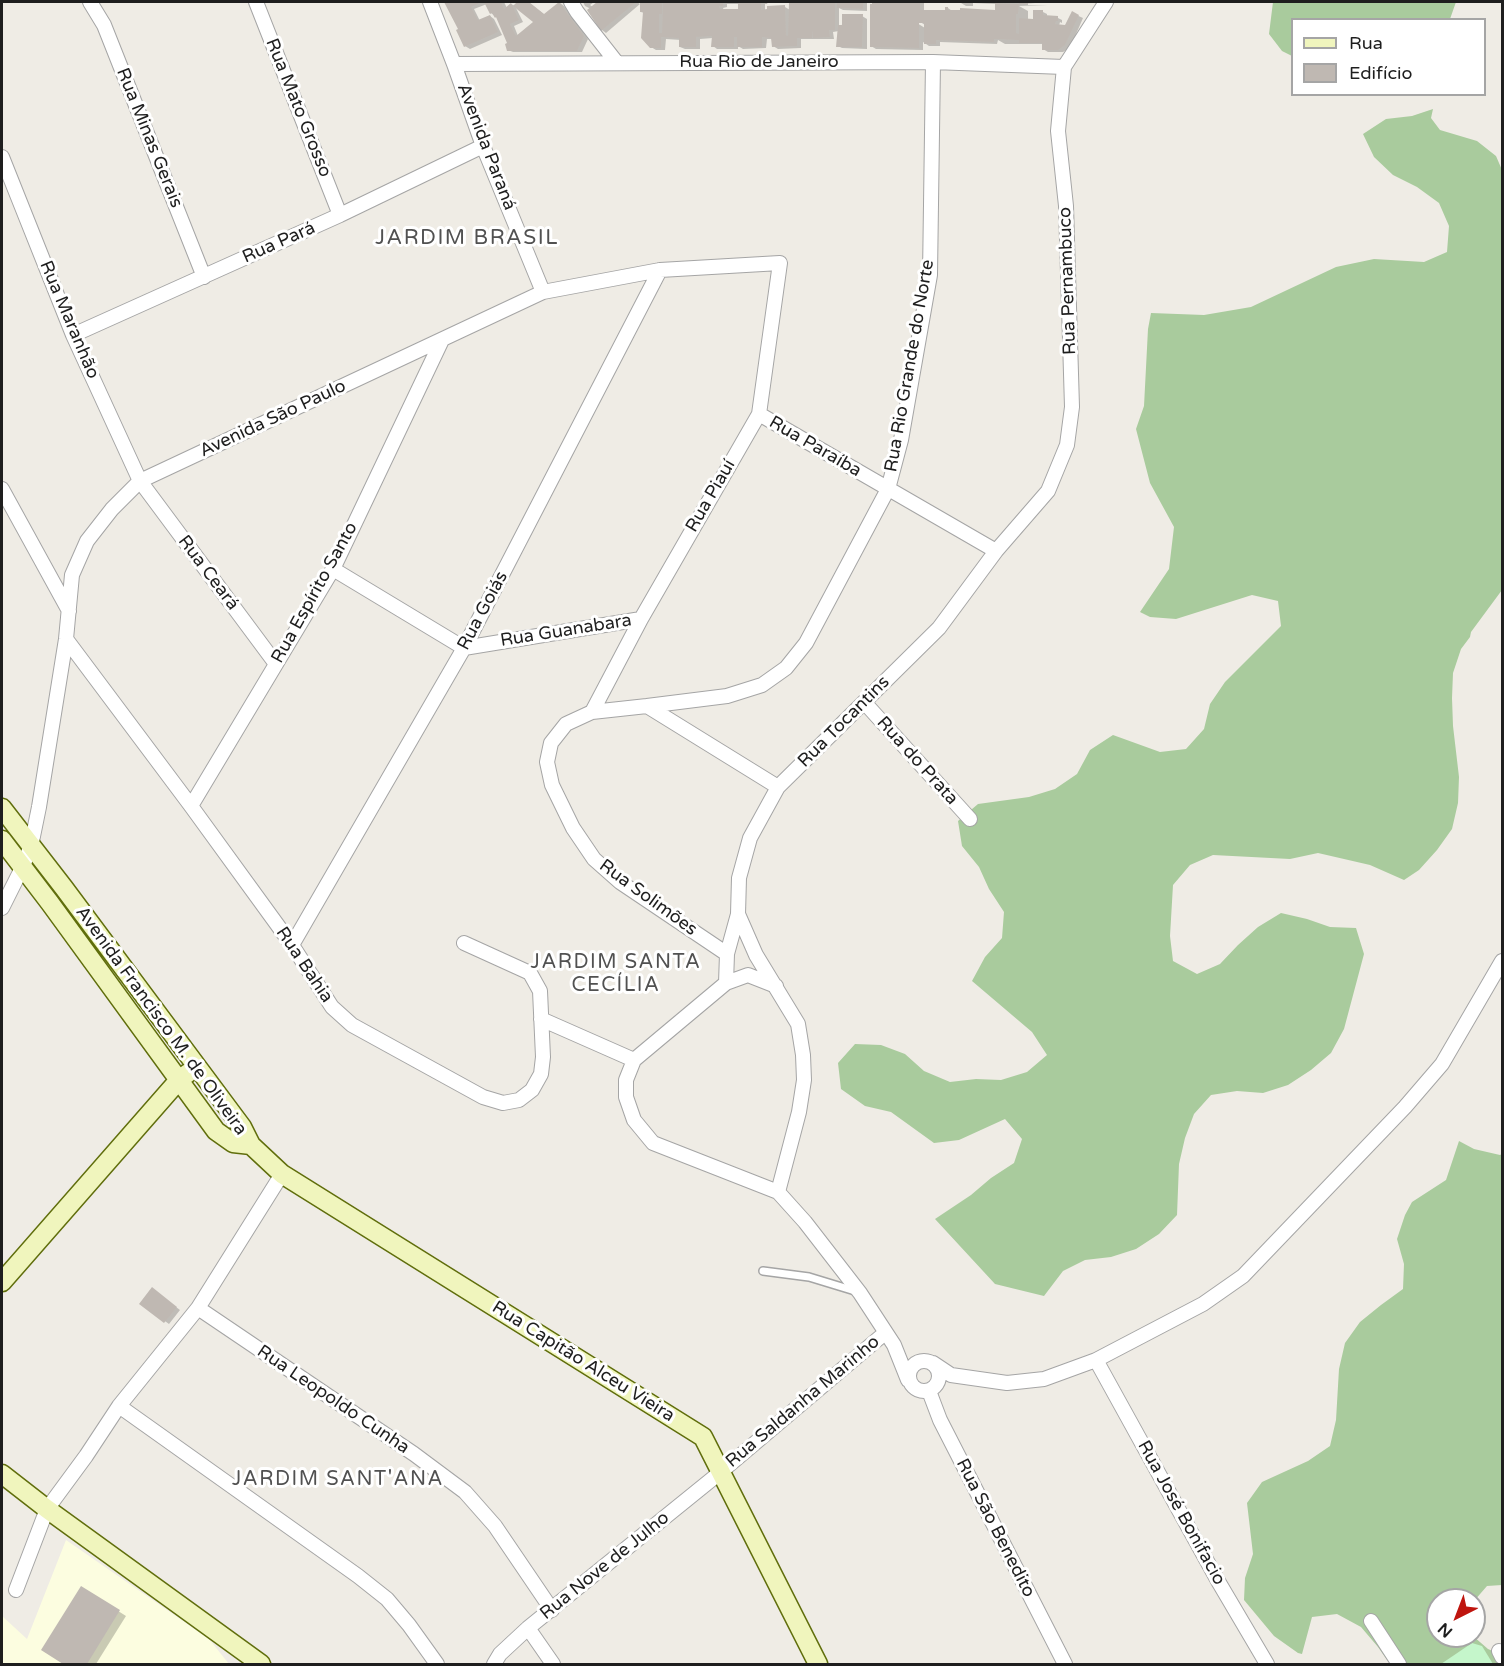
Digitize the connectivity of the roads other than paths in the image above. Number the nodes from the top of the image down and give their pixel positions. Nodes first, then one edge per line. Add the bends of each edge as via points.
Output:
1 (90, 2) edge
2 (256, 2) edge
3 (430, 2) edge
4 (571, 2) edge
5 (1106, 2) edge
6 (933, 62) junction
7 (617, 63) junction
8 (454, 64) junction
9 (1064, 67) junction
10 (483, 146) junction
11 (2, 157) edge
12 (340, 215) junction
13 (780, 263) joint
14 (660, 270) junction
15 (204, 277) junction
16 (543, 292) junction
17 (74, 335) junction
18 (442, 340) junction
19 (759, 414) junction
20 (140, 481) junction
21 (2, 489) edge
22 (888, 489) junction
23 (996, 551) junction
24 (333, 569) junction
25 (69, 611) junction
26 (641, 619) junction
27 (66, 639) junction
28 (464, 648) junction
29 (276, 664) junction
30 (864, 702) junction
31 (646, 706) junction
32 (592, 712) junction
33 (778, 787) junction
34 (191, 806) junction
35 (2, 808) edge
36 (970, 819) dead end
37 (2, 840) edge
38 (30, 846) junction
39 (22, 868) junction
40 (2, 908) edge
41 (738, 914) junction
42 (464, 943) dead end
43 (292, 945) junction
44 (727, 954) junction
45 (1503, 961) edge
46 (726, 983) junction
47 (776, 986) junction
48 (541, 1019) junction
49 (634, 1060) junction
50 (195, 1066) junction
51 (178, 1081) junction
52 (251, 1145) junction
53 (282, 1174) junction
54 (778, 1192) junction
55 (763, 1271) dead end
56 (2, 1282) edge
57 (860, 1293) junction
58 (198, 1308) junction
59 (885, 1333) junction
60 (894, 1345) junction
61 (1096, 1360) junction
62 (926, 1361) junction
63 (951, 1375) junction
64 (908, 1380) junction
65 (933, 1387) junction
66 (119, 1406) junction
67 (722, 1471) junction
68 (2, 1474) edge
69 (47, 1509) junction
70 (16, 1590) dead end
71 (552, 1610) junction
72 (1371, 1621) dead end
73 (528, 1628) junction
74 (261, 1665) edge
75 (437, 1665) edge
76 (494, 1665) edge
77 (553, 1665) edge
78 (818, 1665) edge
79 (1065, 1665) edge
80 (1267, 1665) edge
81 (1399, 1665) edge

1 - 15 street, Rua Minas Gerais via 104,25
2 - 12 street, Rua Mato Grosso
3 - 8 street, Avenida Paraná
4 - 7 street
5 - 9 street, Rua Pernambuco
6 - 7 street, Rua Rio de Janeiro
6 - 9 street, Rua Rio de Janeiro
6 - 22 street, Rua Rio Grande do Norte via 930,275 901,440
7 - 8 street, Rua Rio de Janeiro
8 - 10 street, Avenida Paraná
9 - 23 street, Rua Pernambuco via 1058,131 1067,218 1072,407 1067,445 1048,491
10 - 12 street, Rua Pará
10 - 16 street, Avenida Paraná
11 - 17 street, Rua Maranhão
12 - 15 street, Rua Pará
13 - 14 street, Avenida São Paulo
13 - 19 street, Rua Piauí
14 - 16 street, Avenida São Paulo
14 - 28 street, Rua Goiás
15 - 17 street, Rua Pará
16 - 18 street, Avenida São Paulo
17 - 20 street, Rua Maranhão
18 - 20 street, Avenida São Paulo
18 - 24 street, Rua Espírito Santo
19 - 22 street, Rua Paraíba
19 - 26 street, Rua Piauí
20 - 25 street, Avenida São Paulo via 87,541 72,574
20 - 29 street, Rua Ceará
21 - 25 street
22 - 23 street, Rua Paraíba
22 - 31 street, Rua Rio Grande do Norte via 806,643 786,668 762,685 727,696
23 - 30 street, Rua Tocantins via 939,628
24 - 28 street
24 - 29 street, Rua Espírito Santo
25 - 27 street, Avenida São Paulo
26 - 28 street, Rua Guanabara
26 - 32 street, Rua Piauí
27 - 34 street, Rua Bahia
27 - 38 street, Avenida São Paulo
28 - 43 street, Rua Goiás
29 - 34 street, Rua Espírito Santo
30 - 33 street, Rua Tocantins
30 - 36 street, Rua do Prata
31 - 32 street, Rua Solimões
31 - 33 street
32 - 44 street, Rua Solimões via 566,724 551,743 547,762 552,785 573,828 594,859 620,882
33 - 41 street, Rua Tocantins via 750,838 739,878
34 - 43 street, Rua Bahia
35 - 38 street, Avenida Francisco M. de Oliveira
37 - 39 street, Avenida Francisco M. de Oliveira
38 - 39 street, Avenida São Paulo
38 - 50 street, Avenida Francisco M. de Oliveira
39 - 40 street, Avenida São Paulo
39 - 51 street, Avenida Francisco M. de Oliveira
41 - 44 street, Rua Tocantins
41 - 47 street, Rua Tocantins via 756,955
42 - 48 street, Rua Bahia via 530,973 540,991
43 - 48 street, Rua Bahia via 332,1007 352,1025 483,1097 503,1103 519,1100 532,1090 541,1074
44 - 46 street, Rua Tocantins
45 - 61 street via 1442,1064 1243,1276 1203,1304
46 - 47 street via 748,975
46 - 49 street
47 - 54 street, Rua Tocantins via 798,1024 804,1080
48 - 49 street
49 - 54 street via 626,1080 626,1097 634,1120 653,1143
50 - 51 street
50 - 52 street, Avenida Francisco M. de Oliveira via 242,1127
51 - 52 street, Avenida Francisco M. de Oliveira via 216,1131 233,1143
51 - 56 street
52 - 53 street, Rua Capitão Alceu Vieira
53 - 58 street
53 - 67 street, Rua Capitão Alceu Vieira via 703,1437
54 - 57 street
55 - 57 lane via 809,1277
57 - 59 street
58 - 66 street
58 - 71 street, Rua Leopoldo Cunha via 465,1492 495,1526
59 - 60 street
59 - 67 street, Rua Saldanha Marinho
60 - 62 street
60 - 64 street
61 - 63 street via 1044,1379 1007,1383
61 - 80 street, Rua José Bonifacio
62 - 63 street
62 - 64 street via 910,1367
62 - 65 street, Rua São Benedito via 939,1372
63 - 65 street
64 - 65 street via 916,1390
65 - 79 street, Rua São Benedito via 940,1420
66 - 69 street
66 - 75 street via 387,1599
67 - 71 street, Rua Nove de Julho
67 - 78 street, Rua Capitão Alceu Vieira
68 - 69 street
69 - 70 street
69 - 74 street
71 - 73 street, Rua Nove de Julho
72 - 81 street
73 - 76 street, Rua Nove de Julho via 500,1654
73 - 77 street

